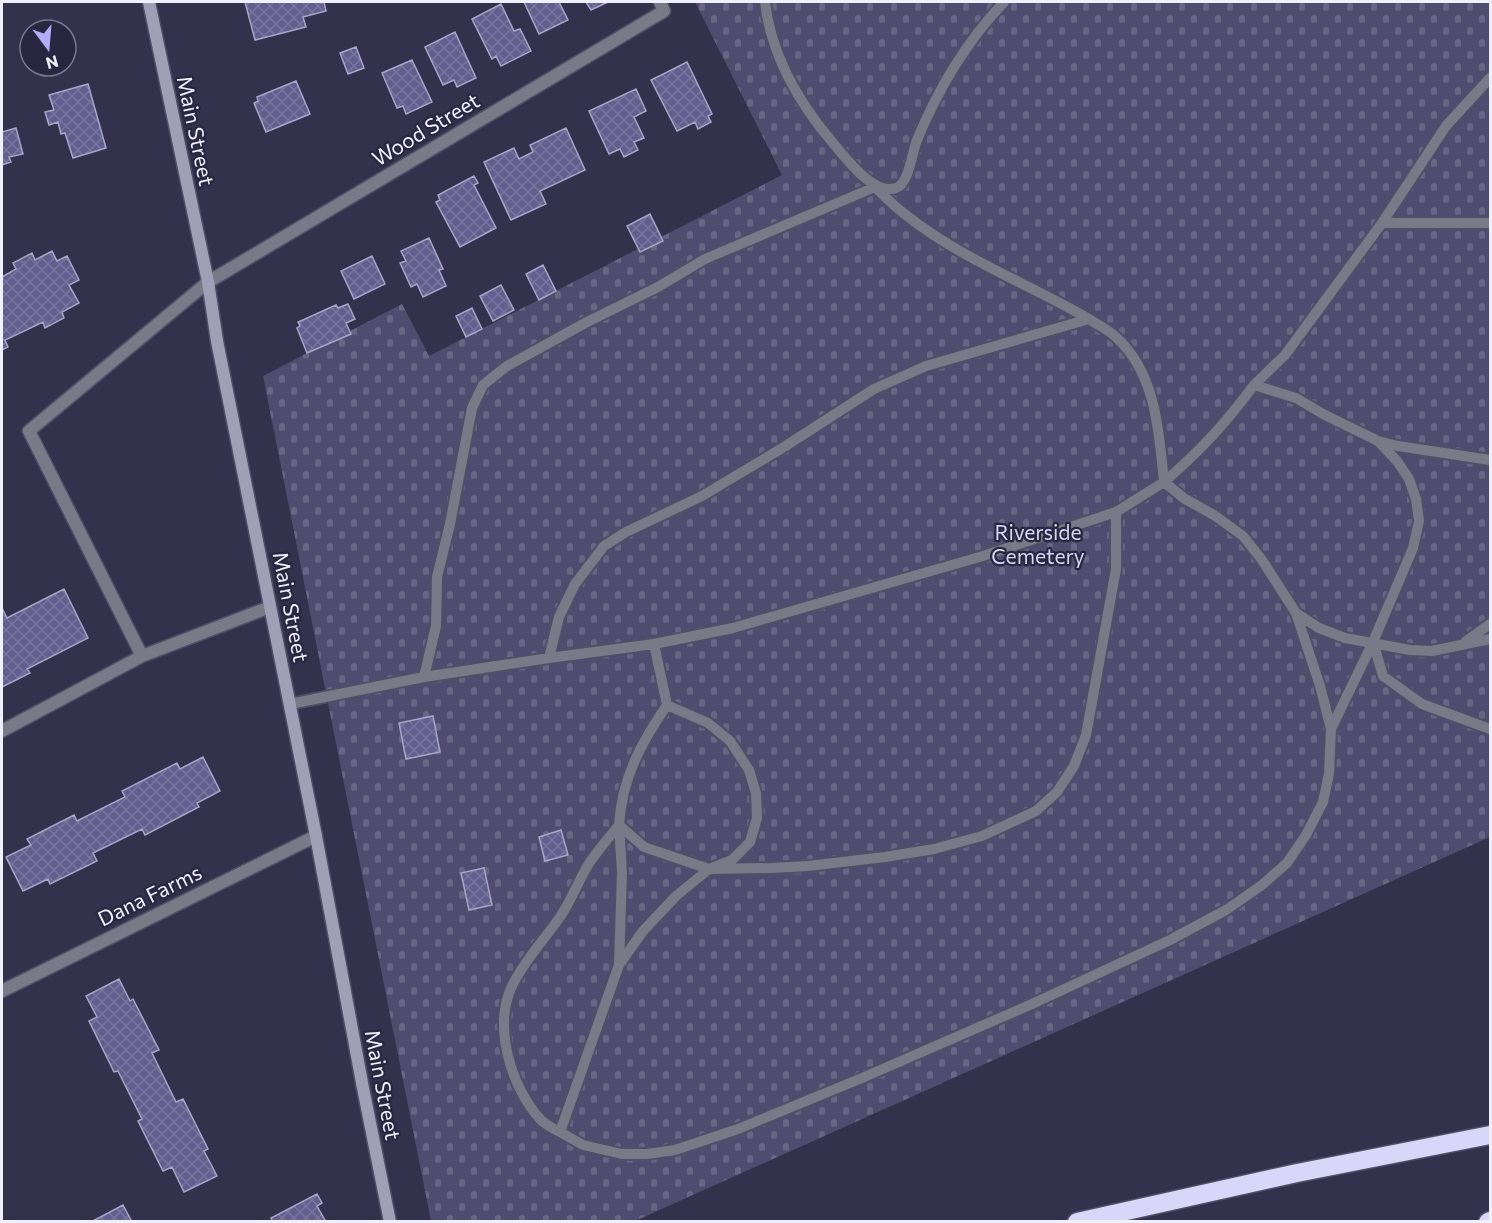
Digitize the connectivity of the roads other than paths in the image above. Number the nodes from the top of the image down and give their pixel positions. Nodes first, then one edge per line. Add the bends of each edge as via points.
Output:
1 (149, 2) edge
2 (765, 2) edge
3 (1004, 2) edge
4 (662, 6) edge
5 (1491, 78) edge
6 (875, 187) junction
7 (1491, 223) edge
8 (1382, 224) junction
9 (208, 282) junction
10 (1089, 319) junction
11 (1254, 385) junction
12 (1378, 441) junction
13 (1491, 460) edge
14 (1164, 482) junction
15 (1116, 512) junction
16 (270, 607) junction
17 (1296, 613) junction
18 (1491, 624) edge
19 (1491, 639) edge
20 (1373, 642) junction
21 (1463, 643) junction
22 (654, 644) junction
23 (142, 656) junction
24 (549, 657) junction
25 (424, 678) junction
26 (290, 704) junction
27 (667, 705) junction
28 (1331, 729) junction
29 (1491, 729) edge
30 (2, 731) edge
31 (619, 825) junction
32 (316, 836) junction
33 (709, 869) junction
34 (619, 965) junction
35 (2, 991) edge
36 (560, 1132) junction
37 (1491, 1135) edge
38 (390, 1221) edge
39 (1077, 1221) edge

1 - 9 main road, Main Street
2 - 6 lane via 779,58 793,86 820,127
3 - 6 lane via 965,47 916,141 901,186 893,190
4 - 9 street, Wood Street
5 - 8 lane via 1446,126
6 - 10 lane via 905,215 944,242
6 - 25 lane via 705,259 507,366 483,385 472,408 437,577 436,626
7 - 8 lane
8 - 11 lane via 1285,356
9 - 16 main road, Main Street
9 - 23 street, Wood Street via 29,431
10 - 14 lane via 1116,337 1133,357 1146,382 1155,407
10 - 24 lane via 904,375 874,389 702,496 626,532 604,546 575,584 559,617
11 - 12 lane via 1296,398
11 - 14 lane via 1221,429
12 - 13 lane
12 - 20 lane via 1408,479 1419,520 1413,548
14 - 15 lane
14 - 17 lane via 1243,536
15 - 22 lane via 870,590 734,628
15 - 33 lane via 1116,568 1086,735 1074,766 1057,792 1036,811 982,836 934,849 808,866
16 - 23 street
16 - 26 main road, Main Street
17 - 20 lane via 1345,638
17 - 28 lane
18 - 21 lane
19 - 21 lane
20 - 21 lane via 1432,651
20 - 28 lane
20 - 29 lane via 1383,676 1422,704
22 - 24 lane
22 - 27 lane
23 - 30 street
24 - 25 lane
25 - 26 lane
26 - 32 main road, Main Street
27 - 31 lane via 645,737 629,774
27 - 33 lane via 708,723 730,741 749,770 756,793 757,818 750,842 732,860
28 - 36 lane via 1323,802 1287,863 1226,910 1170,940 862,1078 738,1129 675,1150 622,1154 583,1145
31 - 33 lane via 644,847
31 - 34 lane
31 - 36 lane via 512,985 503,1011 506,1050 514,1077 542,1122
32 - 35 street, Dana Farms
32 - 38 main road, Main Street
33 - 34 lane via 643,931
34 - 36 lane
37 - 39 highway

